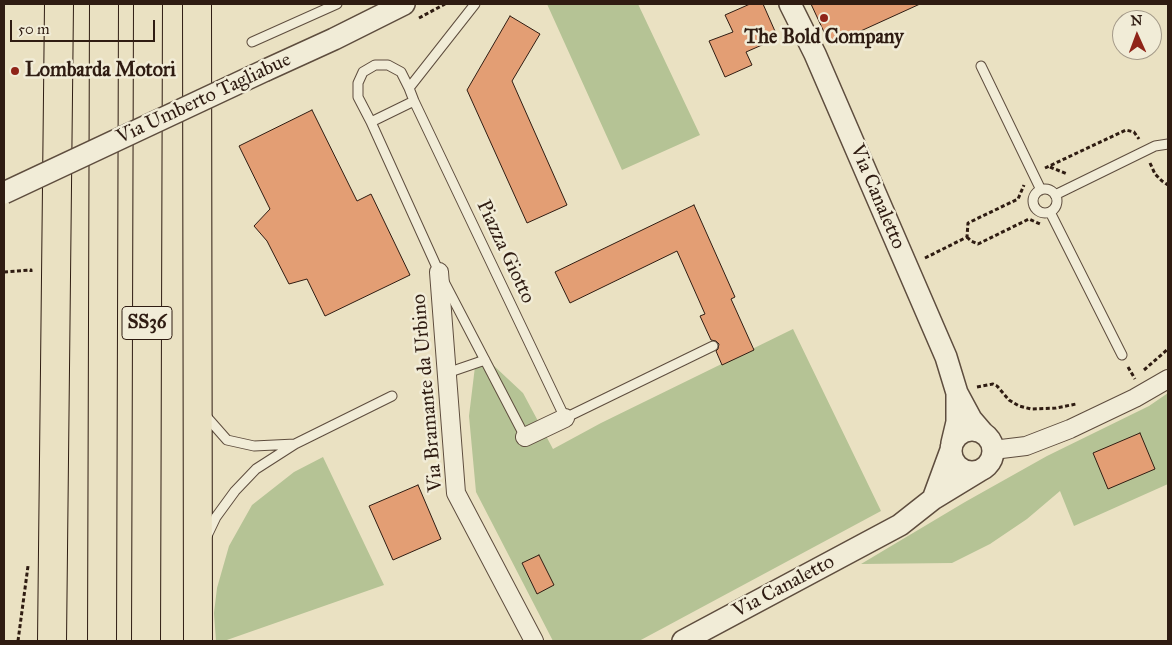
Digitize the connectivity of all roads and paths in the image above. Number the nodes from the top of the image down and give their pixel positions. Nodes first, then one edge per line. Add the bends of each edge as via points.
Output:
1 (59, 4) edge
2 (104, 4) edge
3 (148, 4) edge
4 (197, 4) edge
5 (337, 4) edge
6 (404, 4) edge
7 (475, 4) edge
8 (790, 4) edge
9 (252, 42) dead end
10 (981, 66) dead end
11 (409, 88) junction
12 (414, 101) junction
13 (371, 122) junction
14 (1168, 144) edge
15 (1033, 174) junction
16 (1041, 190) junction
17 (4, 193) edge
18 (1055, 195) junction
19 (1050, 212) junction
20 (907, 267) junction
21 (31, 270) dead end
22 (4, 272) edge
23 (439, 272) junction
24 (714, 346) dead end
25 (1168, 349) edge
26 (1122, 355) joint
27 (485, 360) junction
28 (447, 373) junction
29 (1134, 378) junction
30 (1168, 379) edge
31 (1128, 381) dead end
32 (957, 393) junction
33 (1143, 394) junction
34 (392, 396) dead end
35 (196, 401) junction
36 (1083, 401) dead end
37 (564, 418) junction
38 (525, 436) joint
39 (988, 441) junction
40 (295, 444) junction
41 (951, 447) junction
42 (979, 471) junction
43 (933, 499) junction
44 (198, 556) junction
45 (49, 637) edge
46 (102, 641) edge
47 (146, 641) edge
48 (198, 641) edge
49 (534, 641) edge
50 (683, 641) edge

1 - 45 highway
2 - 46 highway, SS36
3 - 47 highway, SS36
4 - 35 highway
5 - 9 lane, Via Umberto Tagliabue
6 - 17 street, Via Umberto Tagliabue, bridge
7 - 11 lane
8 - 20 street, Via Canaletto via 815,54
10 - 15 lane
11 - 12 lane
11 - 13 lane via 400,72 388,64 374,65 363,72 358,83 358,97
12 - 13 lane
12 - 37 lane, Piazza Giotto
13 - 23 lane, Via Bramante da Urbino
14 - 18 lane via 1155,146
15 - 16 lane
15 - 20 path via 1026,179 1018,199 968,223 967,237
16 - 18 lane
16 - 19 lane via 1035,195 1034,206 1043,213
18 - 19 lane via 1057,204
19 - 26 lane
20 - 32 street, Via Canaletto via 946,357
21 - 22 path
23 - 27 lane, Via Bramante da Urbino
23 - 28 street, Via Bramante da Urbino
24 - 37 lane
25 - 29 path
26 - 29 path
27 - 28 lane
27 - 38 lane, Via Bramante da Urbino
28 - 49 street, Via Bramante da Urbino via 456,494
29 - 31 path
29 - 33 path
30 - 33 street
32 - 36 path via 992,384 1019,406 1074,405
32 - 39 street, Via Canaletto
32 - 41 street, Via Canaletto via 957,422
33 - 39 street via 1026,446
34 - 40 lane
35 - 40 lane via 227,440 254,446
35 - 44 highway
37 - 38 street, Via Bramante da Urbino
39 - 41 street via 976,430 968,430 961,432
39 - 42 street, Via Canaletto via 990,462
40 - 44 lane via 256,469 236,492 216,517
41 - 42 street via 955,463 960,468
41 - 43 street, Via Canaletto
42 - 43 street, Via Canaletto
43 - 50 street, Via Canaletto via 900,525
44 - 48 highway

